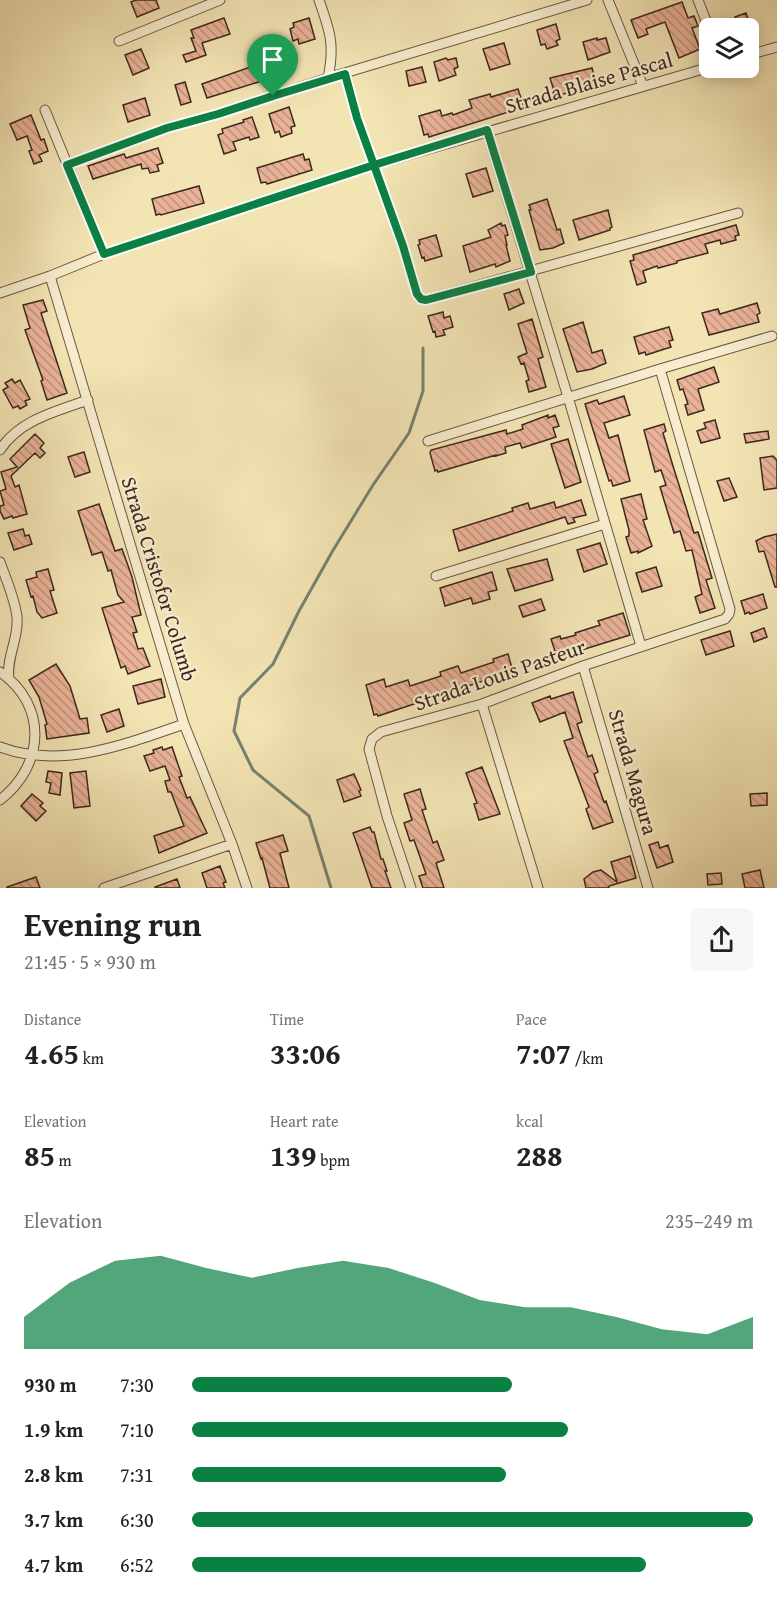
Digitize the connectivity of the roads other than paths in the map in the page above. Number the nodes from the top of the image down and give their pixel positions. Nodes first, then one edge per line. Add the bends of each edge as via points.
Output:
1 (220, 0) edge
2 (319, 0) edge
3 (587, 0) edge
4 (608, 0) edge
5 (698, 0) edge
6 (705, 18) edge
7 (119, 41) dead end
8 (777, 47) edge
9 (759, 53) edge
10 (699, 70) edge
11 (345, 74) junction
12 (328, 78) junction
13 (643, 86) junction
14 (45, 110) dead end
15 (487, 130) junction
16 (67, 165) junction
17 (374, 165) junction
18 (738, 213) dead end
19 (104, 254) junction
20 (531, 272) junction
21 (50, 276) junction
22 (0, 293) edge
23 (772, 336) dead end
24 (660, 369) junction
25 (568, 397) junction
26 (88, 400) junction
27 (428, 441) dead end
28 (0, 450) edge
29 (605, 524) junction
30 (0, 562) edge
31 (435, 576) dead end
32 (641, 646) junction
33 (583, 666) junction
34 (0, 672) edge
35 (9, 679) junction
36 (482, 704) junction
37 (184, 724) junction
38 (0, 747) edge
39 (33, 755) junction
40 (0, 800) edge
41 (232, 844) junction
42 (104, 888) edge
43 (247, 888) edge
44 (411, 888) edge
45 (538, 888) edge
46 (648, 888) edge

1 - 7 street
2 - 12 street via 333,56
3 - 11 street
4 - 13 street
5 - 6 street
8 - 9 street
10 - 13 street, Strada Blaise Pascal
11 - 12 street
11 - 17 street
12 - 16 street via 167,128
13 - 15 street, Strada Blaise Pascal
14 - 16 street
15 - 17 street, Strada Blaise Pascal
15 - 20 street
16 - 19 street
17 - 19 street, Strada Blaise Pascal
17 - 20 street via 421,299
18 - 20 street
19 - 21 street, Strada Blaise Pascal
20 - 25 street
21 - 22 street, Strada Blaise Pascal
21 - 26 street, Strada Cristofor Columb
23 - 24 street
24 - 25 street
24 - 32 street, Strada Louis Pasteur via 730,609 725,619
25 - 27 street
25 - 29 street
26 - 28 street via 36,419
26 - 37 street, Strada Cristofor Columb
29 - 31 street
29 - 32 street
30 - 35 street via 17,616
32 - 33 street, Strada Louis Pasteur
33 - 36 street, Strada Louis Pasteur
33 - 46 street, Strada Magura
34 - 35 street
35 - 39 street via 32,714
36 - 44 street, Strada Louis Pasteur via 381,732 372,739 369,749
36 - 45 street
37 - 39 street via 97,751
37 - 41 street, Strada Cristofor Columb
38 - 39 street
39 - 40 street via 21,780
41 - 42 street
41 - 43 street, Strada Cristofor Columb

